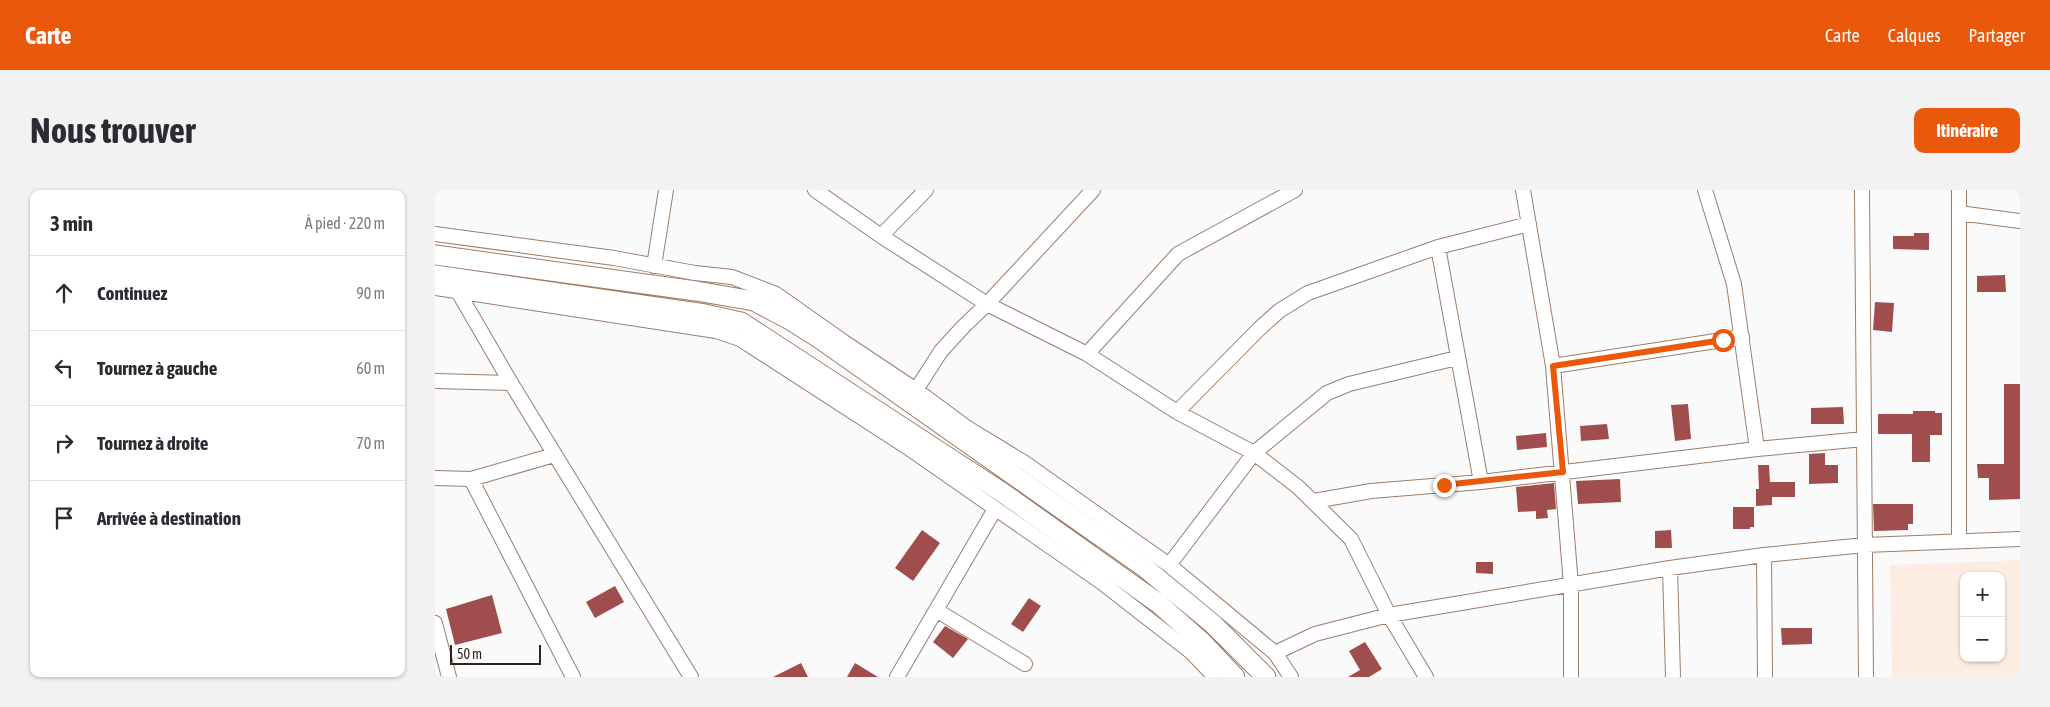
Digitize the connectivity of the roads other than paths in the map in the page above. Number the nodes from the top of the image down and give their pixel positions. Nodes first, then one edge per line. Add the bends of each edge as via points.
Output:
1 (666, 190) edge
2 (815, 190) edge
3 (926, 190) edge
4 (1093, 190) edge
5 (1295, 190) edge
6 (1523, 190) edge
7 (1705, 190) edge
8 (1861, 190) edge
9 (1959, 190) edge
10 (1959, 213) junction
11 (2020, 221) edge
12 (1529, 224) junction
13 (435, 234) edge
14 (881, 236) junction
15 (1438, 247) junction
16 (435, 255) edge
17 (655, 266) junction
18 (435, 275) edge
19 (435, 288) edge
20 (457, 290) junction
21 (987, 304) junction
22 (1742, 337) junction
23 (1087, 354) junction
24 (1457, 358) junction
25 (1553, 366) junction
26 (435, 381) edge
27 (511, 383) junction
28 (917, 390) junction
29 (1177, 412) junction
30 (1864, 439) junction
31 (1757, 449) junction
32 (1254, 453) junction
33 (554, 455) junction
34 (1563, 472) junction
35 (435, 478) edge
36 (471, 479) junction
37 (1481, 482) junction
38 (1314, 501) junction
39 (995, 509) junction
40 (2020, 539) edge
41 (1959, 542) junction
42 (1865, 545) junction
43 (1764, 555) junction
44 (1169, 565) junction
45 (1670, 568) junction
46 (1571, 585) junction
47 (936, 610) junction
48 (1389, 615) junction
49 (435, 623) edge
50 (1275, 653) junction
51 (1025, 664) dead end
52 (901, 676) edge
53 (449, 677) edge
54 (573, 677) edge
55 (691, 677) edge
56 (1215, 677) edge
57 (1235, 677) edge
58 (1266, 677) edge
59 (1291, 677) edge
60 (1426, 677) edge
61 (1571, 677) edge
62 (1673, 677) edge
63 (1765, 677) edge
64 (1866, 677) edge

1 - 17 street
2 - 14 street
3 - 14 street
4 - 21 street
5 - 23 street via 1178,254
6 - 12 street
7 - 22 street via 1734,284
8 - 30 street
9 - 10 street
10 - 11 street
10 - 41 street
12 - 15 street
12 - 25 street
13 - 17 street
14 - 21 street
15 - 24 street
15 - 29 street via 1308,293 1279,311
16 - 58 street via 754,301 819,339 1143,567 1213,624
17 - 28 street via 732,277 775,294
18 - 57 street via 741,322 1003,493 1158,603
19 - 20 street
20 - 27 street
20 - 39 street via 716,331 740,339 907,447
21 - 23 street
21 - 28 street via 941,351
22 - 25 street
22 - 31 street
23 - 29 street
24 - 32 street via 1349,384 1327,393
24 - 37 street
25 - 34 street
26 - 27 street
27 - 33 street
28 - 44 street
29 - 32 street
30 - 31 street
30 - 42 street
31 - 34 street
32 - 38 street
32 - 44 street
33 - 36 street
33 - 55 street
34 - 37 street
34 - 46 street
35 - 36 street
36 - 54 street
37 - 38 street via 1371,491
38 - 48 street via 1351,539
39 - 47 street
39 - 56 street via 1108,588 1191,652
40 - 41 street
41 - 42 street
42 - 43 street
42 - 64 street
43 - 45 street
43 - 63 street
44 - 50 street
45 - 46 street
45 - 62 street
46 - 48 street
46 - 61 street
47 - 51 street
47 - 52 street
48 - 50 street via 1315,634
48 - 60 street
49 - 53 street
50 - 59 street

